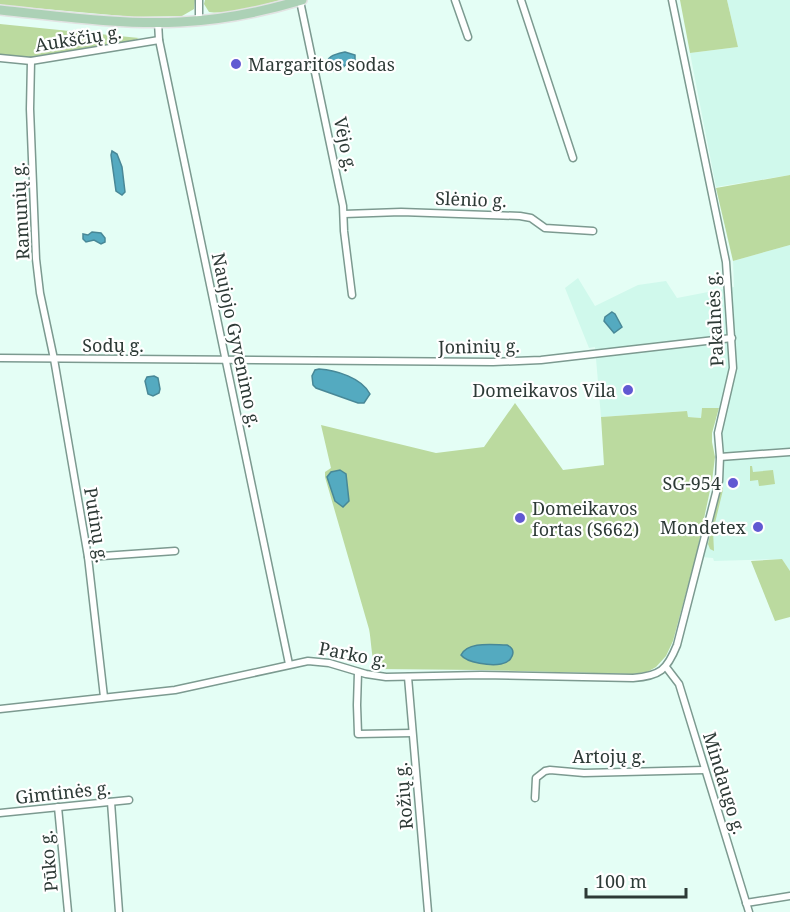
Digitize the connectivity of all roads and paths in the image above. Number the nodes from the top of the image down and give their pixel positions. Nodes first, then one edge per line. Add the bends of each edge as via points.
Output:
1 (199, 0) edge
2 (301, 0) edge
3 (455, 0) edge
4 (521, 0) edge
5 (672, 0) edge
6 (0, 10) edge
7 (199, 20) junction
8 (158, 22) junction
9 (468, 37) dead end
10 (159, 40) junction
11 (0, 58) edge
12 (31, 61) junction
13 (573, 158) dead end
14 (344, 214) junction
15 (593, 231) dead end
16 (352, 295) dead end
17 (732, 338) junction
18 (0, 358) edge
19 (54, 359) junction
20 (226, 361) junction
21 (790, 452) edge
22 (720, 457) junction
23 (175, 551) dead end
24 (88, 557) junction
25 (290, 664) junction
26 (666, 667) junction
27 (358, 672) junction
28 (408, 677) junction
29 (104, 697) junction
30 (0, 709) edge
31 (412, 733) junction
32 (704, 770) junction
33 (535, 798) dead end
34 (129, 800) dead end
35 (111, 802) junction
36 (58, 807) junction
37 (0, 813) edge
38 (790, 896) edge
39 (746, 903) junction
40 (68, 912) edge
41 (119, 912) edge
42 (428, 912) edge
43 (749, 912) edge

1 - 7 street
2 - 7 main road via 236,16
2 - 14 street, Vėjo g.
3 - 9 street
4 - 13 street
5 - 17 street, Pakalnės g. via 723,246
6 - 8 main road
7 - 8 main road
8 - 10 street, Naujojo Gyvenimo g.
10 - 12 street, Aukščių g.
10 - 20 street, Naujojo Gyvenimo g.
11 - 12 street, Aukščių g.
12 - 19 street, Ramunių g. via 36,257
14 - 15 street, Slėnio g. via 520,216 531,218 543,228
14 - 16 street, Vėjo g.
17 - 20 street, Joninių g. via 541,360
17 - 22 street, Pakalnės g. via 732,377 718,433
18 - 19 street, Sodų g.
19 - 20 street, Sodų g.
19 - 24 street, Putinų g.
20 - 25 street, Naujojo Gyvenimo g.
21 - 22 street
22 - 26 street, Pakalnės g. via 719,481 701,557 677,645
23 - 24 street
24 - 29 street, Putinų g.
25 - 27 street, Parko g. via 322,662
25 - 29 street, Parko g. via 191,687
26 - 28 street, Parko g. via 653,675 633,678
26 - 32 street, Mindaugo g. via 680,684
27 - 28 street, Parko g.
27 - 31 street via 358,734
28 - 31 street, Rožių g.
29 - 30 street, Parko g.
31 - 42 street, Rožių g.
32 - 33 street, Artojų g. via 548,771 536,778
32 - 39 street, Mindaugo g.
34 - 35 street, Gimtinės g.
35 - 36 street, Gimtinės g.
35 - 41 street
36 - 37 street, Gimtinės g.
36 - 40 street, Pūko g.
38 - 39 street
39 - 43 street, Mindaugo g.

